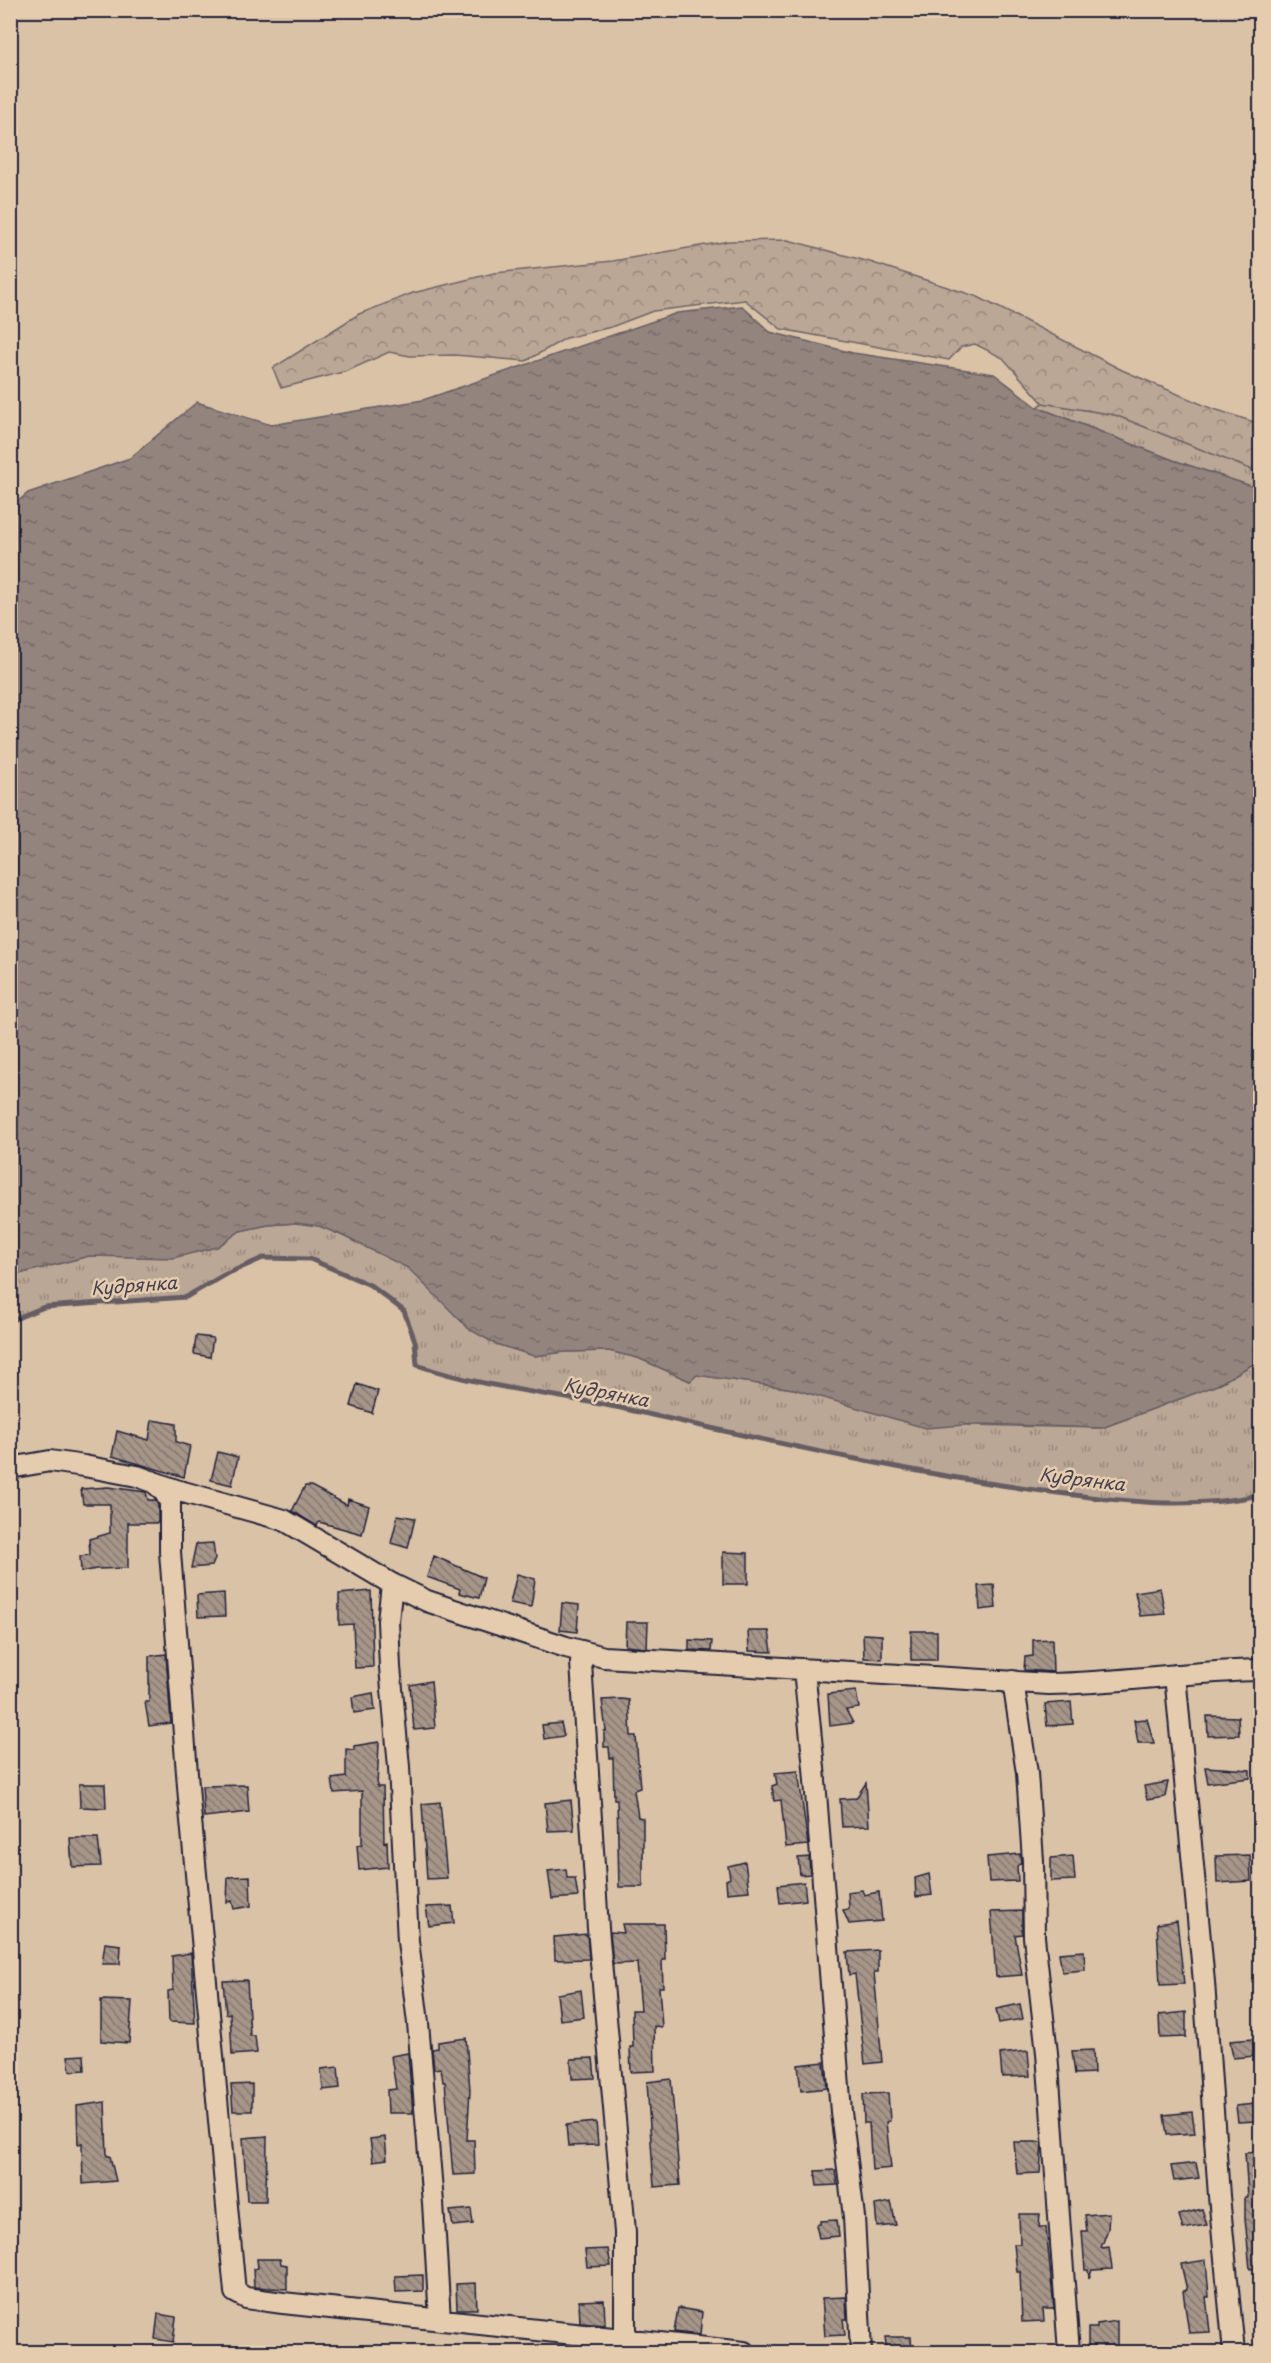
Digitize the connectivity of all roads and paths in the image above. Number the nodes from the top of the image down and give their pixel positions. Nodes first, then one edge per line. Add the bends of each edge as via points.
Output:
1 (10, 1468) edge
2 (152, 1481) junction
3 (392, 1584) junction
4 (582, 1651) junction
5 (804, 1670) junction
6 (1260, 1670) edge
7 (1175, 1676) junction
8 (1013, 1681) junction
9 (440, 2320) junction
10 (625, 2340) junction
11 (744, 2352) edge
12 (861, 2352) edge
13 (1069, 2352) edge
14 (1234, 2352) edge

1 - 2 street via 50,1461
2 - 3 street via 284,1520
2 - 9 street via 170,1502 170,1552 189,1799 235,2292 246,2298
3 - 4 street via 427,1601
3 - 9 street via 387,1622 408,1941 418,2023
4 - 5 street via 604,1657
4 - 10 street via 598,1928 625,2232
5 - 8 street
5 - 12 street via 854,2217
6 - 7 street
7 - 8 street via 1102,1683
7 - 14 street
8 - 13 street via 1026,1773 1034,1937 1047,2053
9 - 10 street
10 - 11 street

